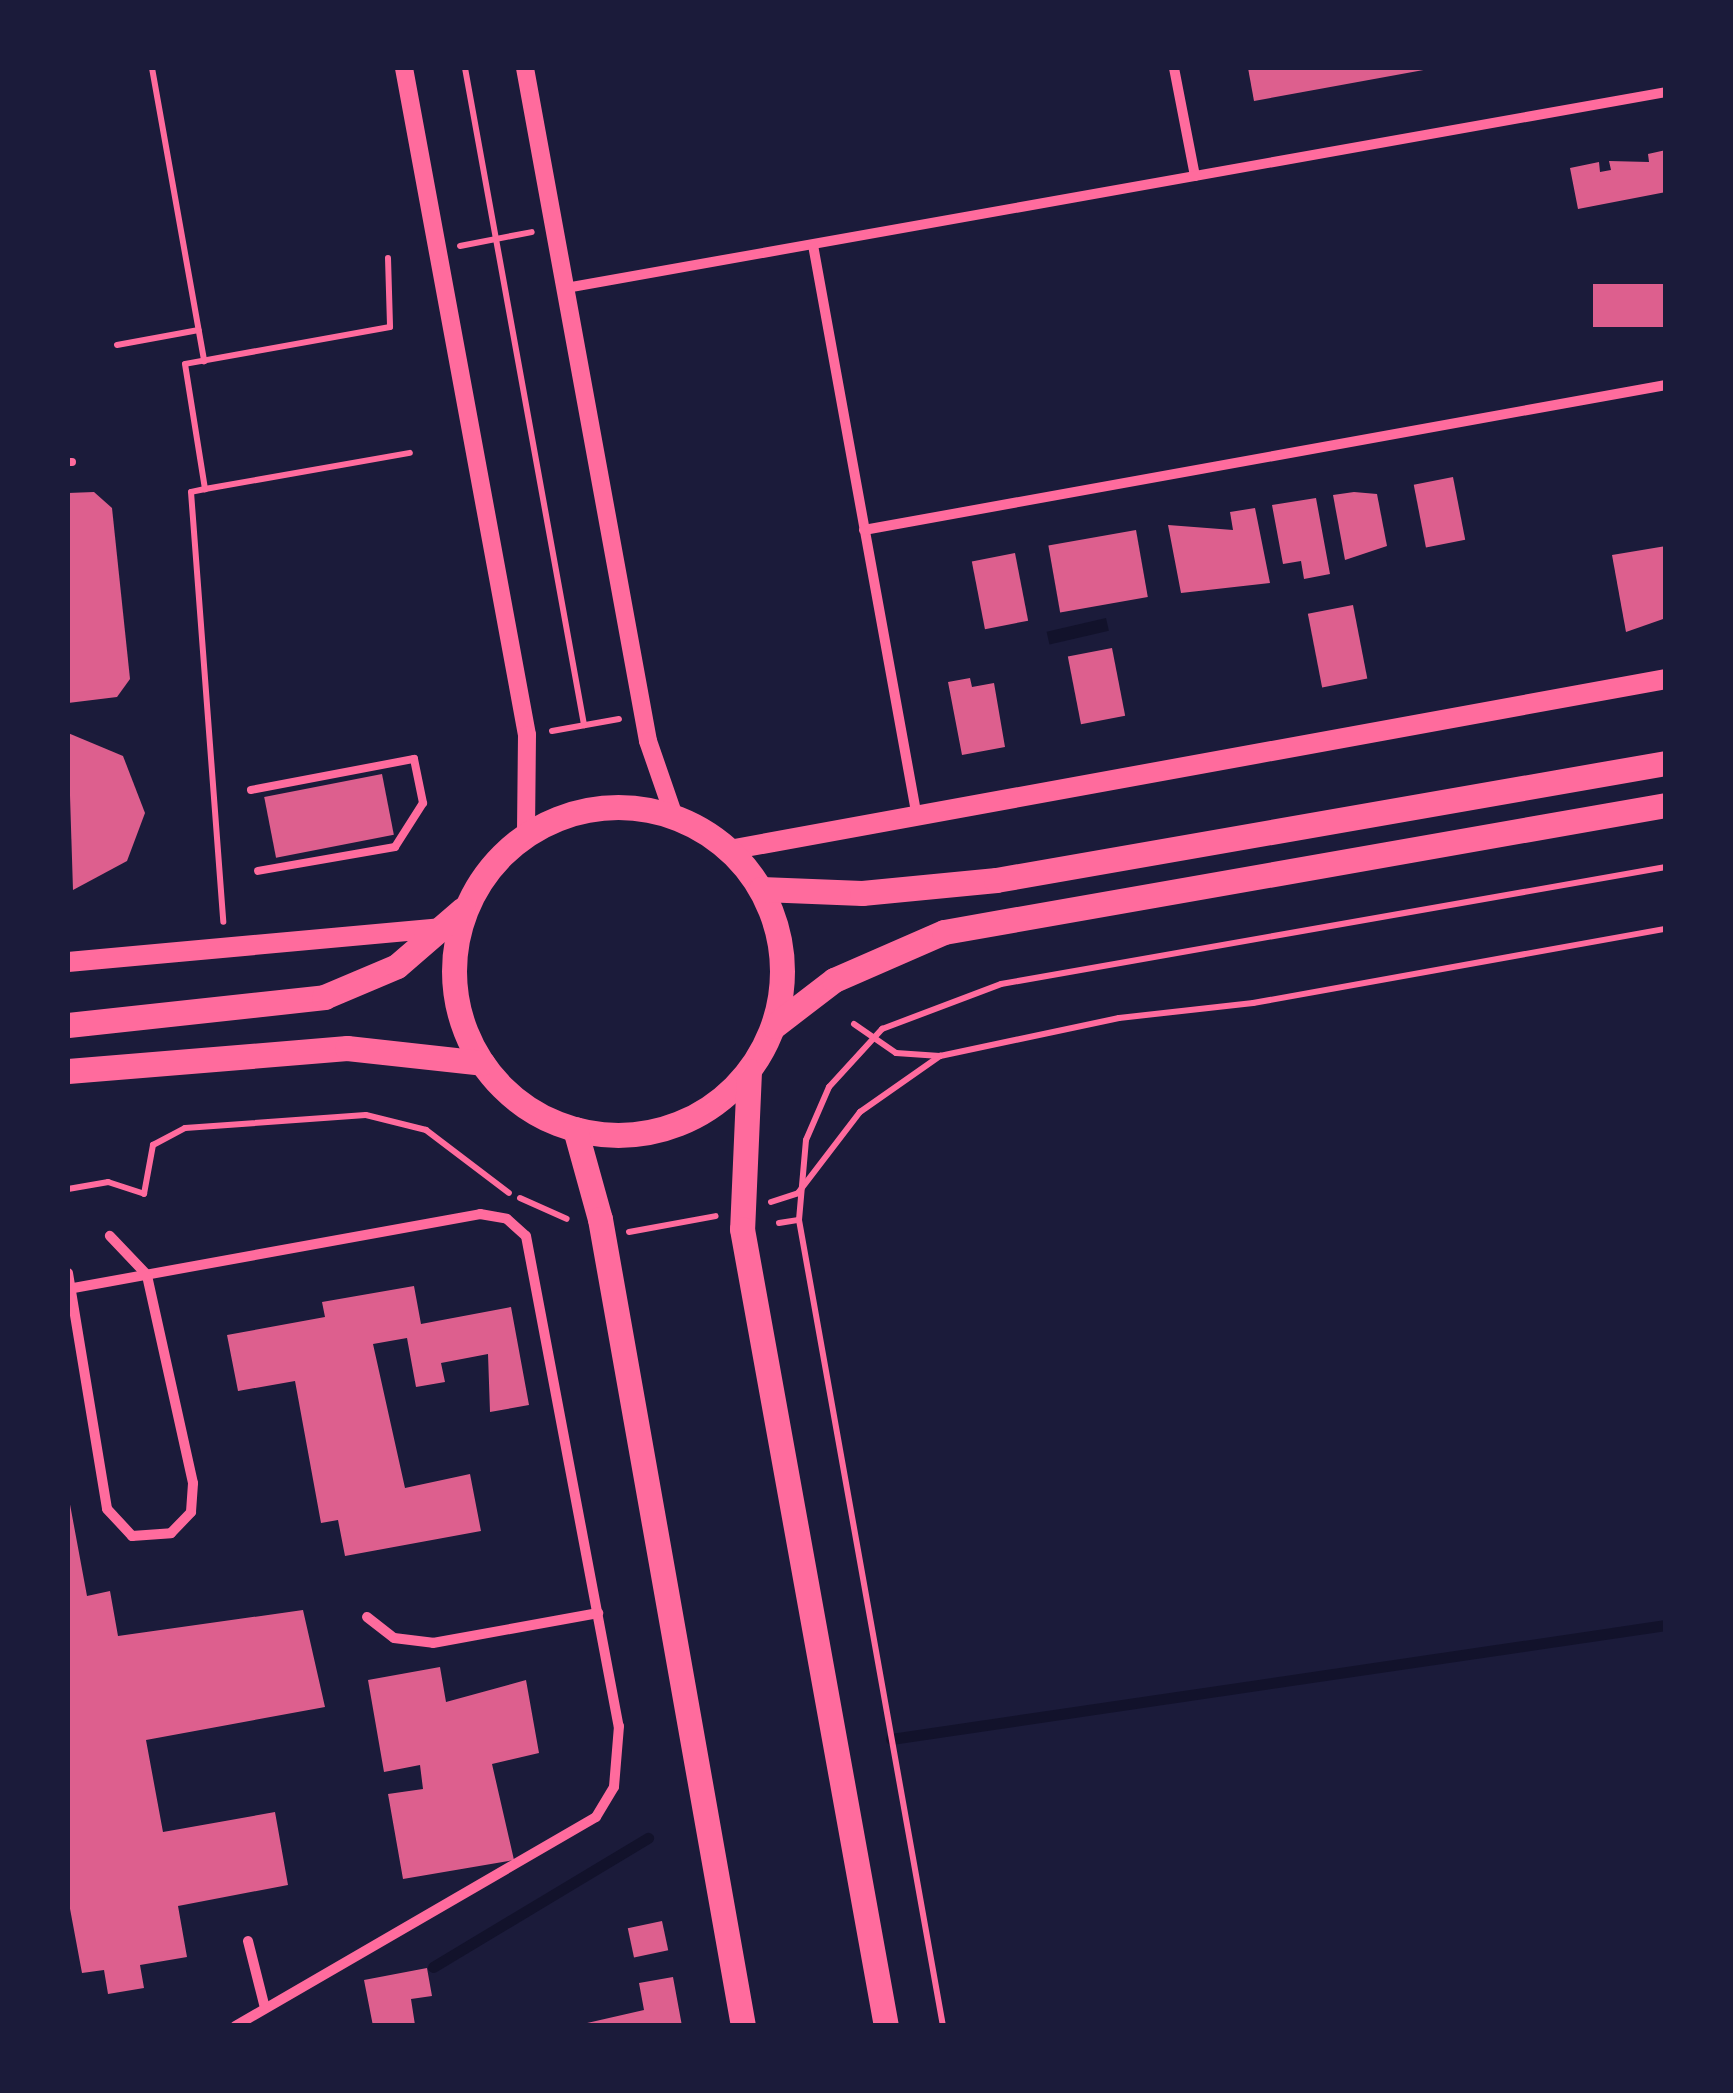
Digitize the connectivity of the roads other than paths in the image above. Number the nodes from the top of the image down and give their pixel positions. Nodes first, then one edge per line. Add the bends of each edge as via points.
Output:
1 (404, 68) edge
2 (525, 68) edge
3 (1174, 68) edge
4 (1666, 92) edge
5 (1194, 176) junction
6 (812, 245) junction
7 (566, 288) junction
8 (1666, 385) edge
9 (864, 530) junction
10 (1666, 679) edge
11 (1666, 763) edge
12 (251, 790) dead end
13 (1666, 804) edge
14 (674, 816) junction
15 (917, 818) junction
16 (526, 836) junction
17 (729, 850) junction
18 (258, 871) dead end
19 (761, 889) junction
20 (468, 904) junction
21 (447, 928) junction
22 (68, 962) edge
23 (68, 1026) edge
24 (774, 1026) junction
25 (482, 1063) junction
26 (749, 1071) junction
27 (68, 1072) edge
28 (576, 1130) junction
29 (110, 1236) dead end
30 (68, 1273) edge
31 (147, 1274) junction
32 (68, 1289) edge
33 (598, 1613) junction
34 (367, 1616) dead end
35 (248, 1941) dead end
36 (265, 2008) junction
37 (235, 2026) edge
38 (744, 2026) edge
39 (886, 2026) edge

1 - 16 street via 526,736
2 - 7 street
3 - 5 street
4 - 5 street
5 - 6 street
6 - 7 street
6 - 9 street
7 - 14 street via 643,714
8 - 9 street
9 - 15 street
10 - 15 main road
11 - 19 main road via 996,880 862,893
12 - 18 lane via 414,759 424,804 396,846
13 - 24 main road via 957,929 868,962
14 - 16 main road via 597,808
14 - 17 main road
15 - 17 main road
16 - 20 main road
17 - 19 main road
19 - 24 main road via 783,963
20 - 21 main road
20 - 25 main road via 454,979
21 - 22 main road
21 - 23 main road via 397,966 324,997
24 - 26 main road
25 - 27 main road via 347,1048
25 - 28 main road via 528,1108
26 - 28 main road via 711,1106 665,1129
26 - 39 main road via 742,1230
28 - 38 main road via 600,1219
29 - 31 street
30 - 32 street
31 - 32 street
31 - 32 street via 194,1497 182,1524 157,1538 121,1530 106,1509
31 - 33 street via 480,1214 507,1219 526,1236
33 - 34 street via 434,1643 394,1638
33 - 36 street via 622,1756 596,1817
35 - 36 street
36 - 37 street

